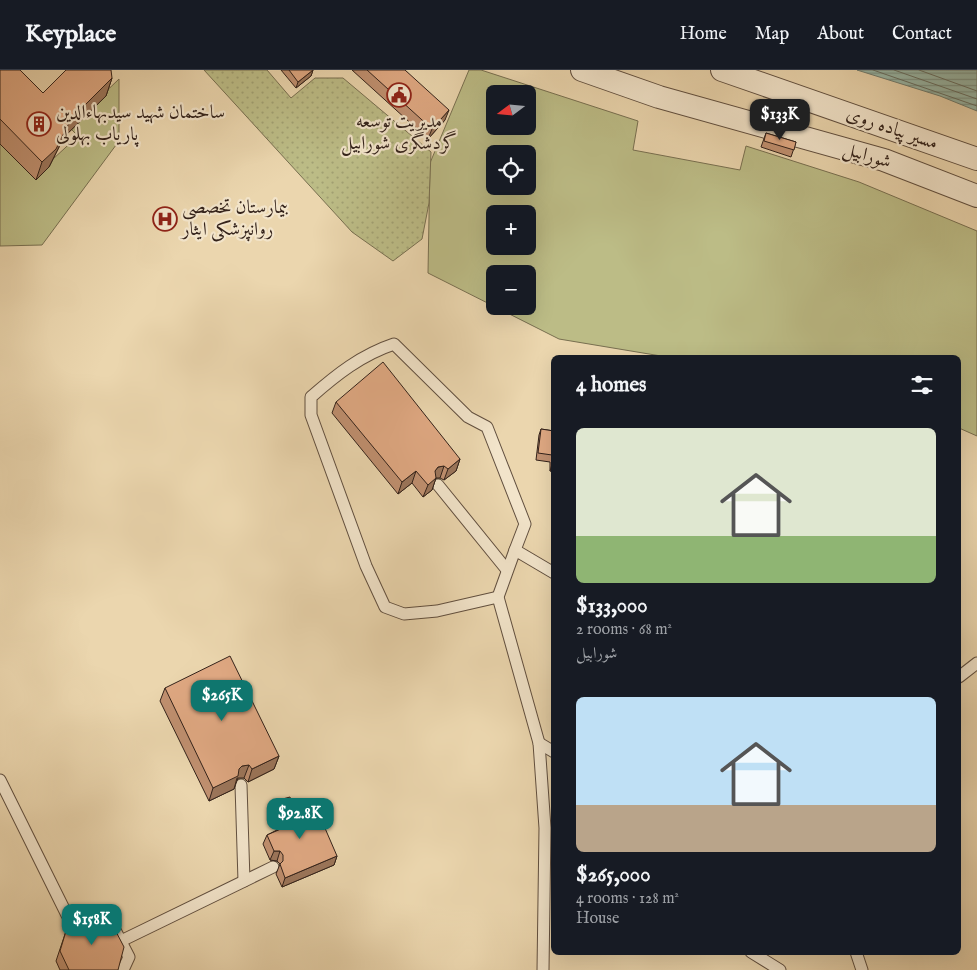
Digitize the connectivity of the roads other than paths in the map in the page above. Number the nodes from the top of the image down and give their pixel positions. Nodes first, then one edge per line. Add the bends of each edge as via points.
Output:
1 (582, 70) edge
2 (722, 70) edge
3 (977, 159) edge
4 (977, 196) edge
5 (438, 485) edge
6 (515, 550) junction
7 (507, 570) junction
8 (551, 571) edge
9 (498, 597) junction
10 (977, 663) edge
11 (961, 675) edge
12 (540, 743) junction
13 (551, 750) edge
14 (0, 780) edge
15 (241, 785) edge
16 (550, 831) edge
17 (273, 867) dead end
18 (244, 881) junction
19 (121, 941) junction
20 (756, 955) edge
21 (857, 955) edge
22 (123, 970) edge
23 (543, 970) edge
24 (780, 970) edge
25 (862, 970) edge

1 - 4 street, شورابیل via 659,97 884,160
2 - 3 street, مسیر پیاده روی
5 - 7 lane
6 - 7 lane
6 - 8 lane
6 - 9 lane via 525,524 487,427 468,417 394,344 372,352 336,375 311,397 311,415 366,566 385,607 404,614 436,611
7 - 9 lane
9 - 12 lane
10 - 11 lane
12 - 13 lane
12 - 16 lane
14 - 19 lane via 67,915 114,928
15 - 18 lane
16 - 23 lane
17 - 18 lane
18 - 19 lane
19 - 22 lane via 129,957
20 - 24 lane
21 - 25 lane

